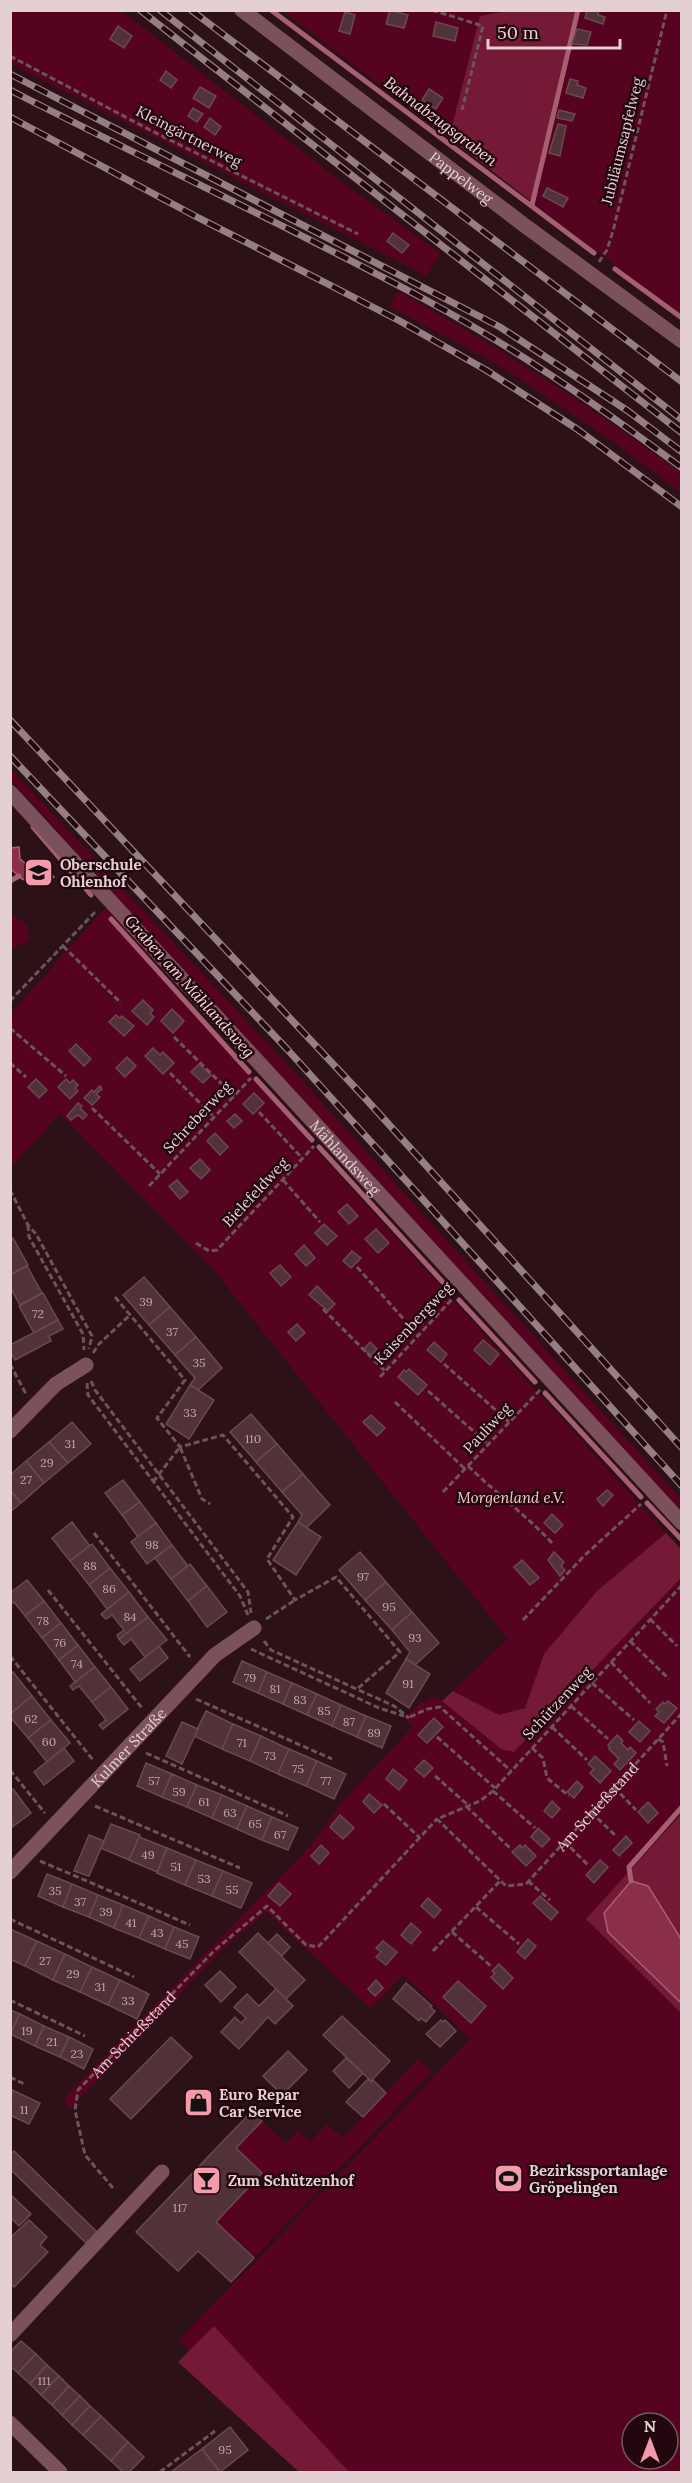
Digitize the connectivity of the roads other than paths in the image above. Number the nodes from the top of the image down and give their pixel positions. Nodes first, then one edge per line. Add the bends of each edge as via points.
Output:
1 (242, 10) edge
2 (681, 340) edge
3 (10, 792) edge
4 (86, 1365) road end
5 (10, 1431) edge
6 (681, 1523) edge
7 (260, 1624) road end
8 (10, 1872) edge
9 (162, 2172) dead end
10 (10, 2335) edge
11 (11, 2423) edge
12 (60, 2472) edge

1 - 2 street, Pappelweg
3 - 6 street, Mählandsweg
4 - 5 street via 56,1384
7 - 8 street, Kulmer Straße via 215,1656
9 - 10 street
11 - 12 street

